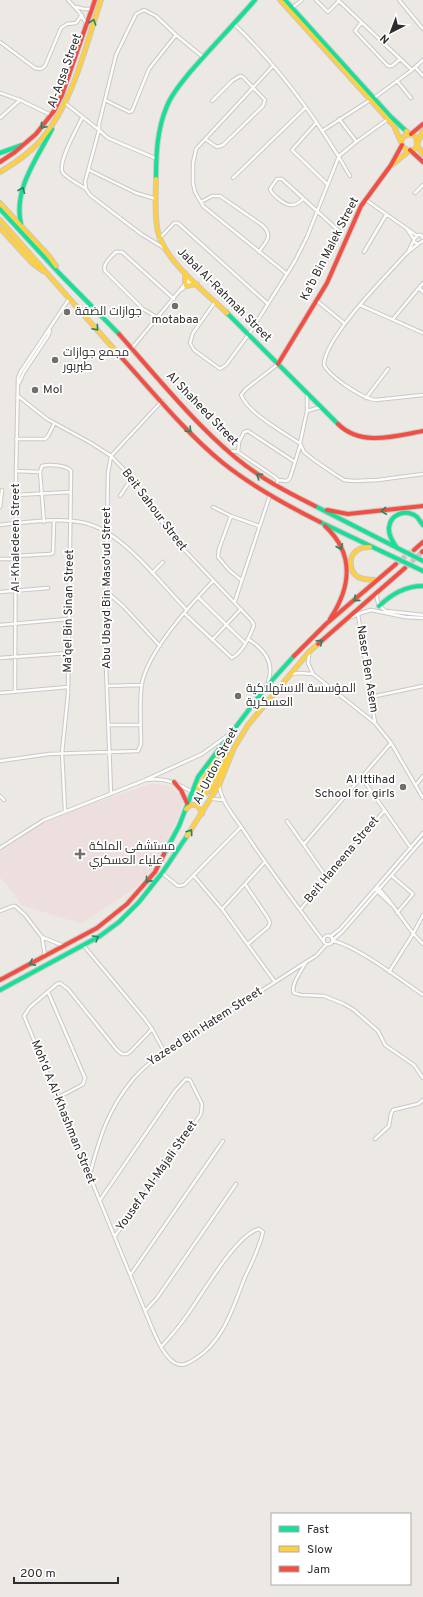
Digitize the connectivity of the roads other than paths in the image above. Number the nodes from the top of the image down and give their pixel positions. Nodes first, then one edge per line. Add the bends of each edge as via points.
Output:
1 (68, 0) edge
2 (95, 0) edge
3 (101, 0) edge
4 (255, 0) edge
5 (280, 0) edge
6 (285, 0) edge
7 (302, 0) edge
8 (316, 0) edge
9 (338, 0) edge
10 (399, 0) edge
11 (74, 6) junction
12 (92, 8) junction
13 (292, 8) junction
14 (82, 15) junction
15 (86, 23) junction
16 (361, 23) junction
17 (234, 24) junction
18 (423, 30) edge
19 (176, 35) junction
20 (0, 42) edge
21 (203, 57) junction
22 (399, 60) junction
23 (423, 60) edge
24 (273, 66) junction
25 (415, 67) junction
26 (412, 70) junction
27 (423, 76) edge
28 (397, 81) junction
29 (253, 87) junction
30 (0, 93) edge
31 (412, 98) dead end
32 (372, 99) junction
33 (20, 100) junction
34 (105, 100) junction
35 (212, 101) dead end
36 (65, 103) junction
37 (305, 108) junction
38 (51, 115) junction
39 (0, 118) edge
40 (82, 118) junction
41 (388, 119) junction
42 (339, 120) junction
43 (316, 123) junction
44 (54, 124) junction
45 (423, 124) edge
46 (99, 130) junction
47 (322, 131) junction
48 (423, 131) edge
49 (410, 134) junction
50 (204, 139) junction
51 (29, 141) junction
52 (356, 142) junction
53 (401, 143) junction
54 (418, 144) junction
55 (410, 151) junction
56 (0, 153) edge
57 (423, 154) edge
58 (338, 156) junction
59 (157, 159) junction
60 (0, 162) edge
61 (423, 162) edge
62 (391, 165) junction
63 (89, 170) junction
64 (0, 172) edge
65 (350, 176) dead end
66 (233, 178) dead end
67 (327, 184) junction
68 (423, 185) edge
69 (86, 189) junction
70 (415, 193) dead end
71 (156, 199) junction
72 (303, 199) junction
73 (366, 200) junction
74 (200, 202) junction
75 (0, 203) edge
76 (0, 209) edge
77 (316, 212) junction
78 (386, 215) junction
79 (0, 220) edge
80 (406, 227) junction
81 (23, 228) junction
82 (1, 230) edge
83 (340, 232) dead end
84 (423, 232) edge
85 (418, 235) junction
86 (423, 238) edge
87 (160, 239) junction
88 (414, 240) junction
89 (423, 241) edge
90 (419, 244) junction
91 (423, 246) edge
92 (164, 248) junction
93 (259, 252) junction
94 (364, 252) dead end
95 (406, 254) junction
96 (46, 272) junction
97 (59, 273) junction
98 (185, 273) junction
99 (287, 274) junction
100 (191, 279) junction
101 (423, 283) edge
102 (197, 284) junction
103 (185, 285) junction
104 (419, 288) junction
105 (423, 292) edge
106 (174, 298) junction
107 (70, 299) junction
108 (317, 301) junction
109 (215, 302) junction
110 (268, 304) junction
111 (360, 305) junction
112 (158, 318) junction
113 (393, 319) junction
114 (344, 323) junction
115 (423, 333) edge
116 (249, 334) junction
117 (132, 348) junction
118 (278, 364) junction
119 (388, 369) dead end
120 (307, 393) junction
121 (423, 395) edge
122 (18, 396) junction
123 (366, 398) junction
124 (162, 401) junction
125 (321, 407) junction
126 (307, 411) junction
127 (54, 424) junction
128 (423, 431) edge
129 (16, 439) junction
130 (300, 444) junction
131 (238, 452) junction
132 (230, 453) junction
133 (111, 456) junction
134 (295, 462) junction
135 (16, 471) junction
136 (40, 472) junction
137 (423, 474) edge
138 (132, 478) junction
139 (278, 480) junction
140 (276, 486) junction
141 (2, 490) dead end
142 (71, 492) junction
143 (42, 493) junction
144 (16, 494) junction
145 (270, 495) junction
146 (120, 496) dead end
147 (423, 506) edge
148 (0, 507) edge
149 (214, 507) dead end
150 (318, 507) junction
151 (231, 516) junction
152 (315, 519) junction
153 (54, 521) junction
154 (70, 521) junction
155 (44, 522) junction
156 (16, 523) junction
157 (0, 525) edge
158 (423, 525) edge
159 (259, 526) junction
160 (107, 532) junction
161 (422, 542) edge
162 (398, 549) junction
163 (414, 550) tunnel mouth
164 (382, 551) junction
165 (0, 558) edge
166 (15, 558) junction
167 (423, 561) edge
168 (163, 562) dead end
169 (396, 564) tunnel mouth
170 (405, 568) tunnel mouth
171 (423, 571) edge
172 (152, 573) junction
173 (241, 580) junction
174 (378, 580) junction
175 (213, 581) junction
176 (423, 586) edge
177 (48, 588) dead end
178 (16, 591) junction
179 (107, 591) junction
180 (378, 591) junction
181 (0, 592) edge
182 (198, 597) junction
183 (234, 602) junction
184 (379, 606) junction
185 (241, 609) junction
186 (186, 610) junction
187 (377, 611) junction
188 (184, 613) junction
189 (358, 614) junction
190 (423, 616) edge
191 (68, 619) junction
192 (328, 623) junction
193 (342, 623) junction
194 (16, 624) junction
195 (0, 625) edge
196 (227, 625) junction
197 (248, 638) junction
198 (212, 640) junction
199 (245, 643) junction
200 (160, 646) junction
201 (309, 652) junction
202 (68, 653) junction
203 (0, 658) edge
204 (15, 658) junction
205 (313, 674) junction
206 (289, 675) junction
207 (142, 685) junction
208 (107, 686) junction
209 (423, 686) edge
210 (68, 687) junction
211 (266, 687) junction
212 (15, 691) junction
213 (0, 693) edge
214 (371, 697) junction
215 (375, 724) junction
216 (108, 725) junction
217 (141, 725) junction
218 (232, 731) junction
219 (225, 743) junction
220 (391, 743) junction
221 (234, 748) junction
222 (108, 752) junction
223 (62, 753) junction
224 (0, 761) edge
225 (423, 776) edge
226 (362, 778) junction
227 (143, 781) junction
228 (174, 782) junction
229 (219, 785) junction
230 (416, 785) junction
231 (191, 792) junction
232 (111, 794) junction
233 (205, 794) junction
234 (0, 796) edge
235 (423, 798) edge
236 (212, 799) junction
237 (4, 800) dead end
238 (224, 800) junction
239 (187, 804) junction
240 (186, 809) junction
241 (384, 811) junction
242 (65, 812) junction
243 (202, 814) junction
244 (287, 821) dead end
245 (241, 827) junction
246 (423, 832) edge
247 (423, 839) edge
248 (304, 844) junction
249 (0, 848) edge
250 (410, 848) junction
251 (413, 851) junction
252 (265, 862) junction
253 (162, 872) junction
254 (194, 876) junction
255 (392, 876) junction
256 (327, 878) junction
257 (245, 884) junction
258 (376, 888) junction
259 (380, 890) junction
260 (378, 892) junction
261 (392, 906) junction
262 (222, 909) junction
263 (300, 910) junction
264 (0, 911) edge
265 (397, 913) junction
266 (423, 915) edge
267 (316, 932) junction
268 (413, 934) junction
269 (331, 936) junction
270 (42, 937) junction
271 (325, 937) junction
272 (333, 941) junction
273 (325, 943) junction
274 (248, 944) junction
275 (423, 944) edge
276 (84, 945) junction
277 (64, 946) junction
278 (45, 956) junction
279 (306, 962) junction
280 (389, 972) junction
281 (0, 980) edge
282 (275, 982) junction
283 (0, 990) edge
284 (48, 992) junction
285 (423, 995) edge
286 (152, 1029) junction
287 (164, 1051) junction
288 (423, 1078) edge
289 (57, 1098) junction
290 (423, 1100) edge
291 (375, 1139) dead end
292 (223, 1142) dead end
293 (90, 1174) junction
294 (236, 1184) dead end
295 (99, 1200) junction
296 (115, 1236) junction
297 (131, 1275) junction
298 (146, 1311) junction
299 (162, 1346) junction

1 - 11 street
2 - 12 main road, Al-Aqsa Street
36 -> 3 main road, Al-Aqsa Street
4 - 17 main road, Jabal Al-Rahmah Street
5 - 32 main road
6 - 13 main road
7 - 13 street
8 - 9 street via 328,12
9 - 16 street
10 - 18 street
11 - 12 street
11 - 14 street
12 - 15 main road, Al-Aqsa Street
13 - 32 main road
14 - 15 street
14 - 20 street via 76,23 61,28 45,66 41,69 35,68
15 - 38 main road, Al-Aqsa Street via 62,95
16 - 22 street
16 - 22 street via 355,31 388,66
17 - 21 main road, Jabal Al-Rahmah Street
17 - 24 street
19 - 21 street
19 - 34 street via 149,69 132,111 129,112
19 - 34 street via 150,12 144,10 136,14 116,55
21 - 59 main road, Jabal Al-Rahmah Street via 178,88 167,107 160,131
22 - 26 street
23 - 25 street
24 - 29 street
24 - 37 street
25 - 26 street
25 - 27 street
26 - 28 street
28 - 31 street
28 - 32 street
29 - 35 street via 243,77 237,77
29 - 50 street
29 - 50 street via 265,100 263,106 223,145 217,147
30 - 33 street
32 - 41 main road
32 - 42 street
32 - 49 main road
33 - 38 street
33 - 39 street
34 - 46 street
36 - 40 street
36 - 44 main road, Al-Aqsa Street
37 - 43 street
37 - 66 street
38 -> 51 main road, Al-Aqsa Street
40 - 46 street
40 - 69 street via 61,169
41 - 52 street
41 - 53 main road
42 - 47 street
42 - 52 street
43 - 47 street
43 - 67 street via 292,150
44 - 64 main road, Al-Aqsa Street via 28,154
81 -> 44 main road via 18,212 18,200
45 - 49 main road
46 - 59 street via 108,138
46 - 63 street
47 - 58 street
48 - 54 main road
49 - 53 main road via 403,137
49 - 54 main road via 416,137
50 - 74 street via 196,149 193,163 193,183
51 - 56 main road
51 - 60 main road, Al-Aqsa Street
52 - 58 street
53 - 55 main road via 404,149
53 - 62 main road, Ka’b Bin Malek Street
54 - 55 main road
54 - 57 main road
55 - 61 main road
55 - 62 main road, Ka’b Bin Malek Street
58 - 65 street
58 - 67 street
59 - 71 main road, Jabal Al-Rahmah Street
62 - 73 main road, Ka’b Bin Malek Street
63 - 69 street via 85,182
63 - 71 street via 136,193
67 - 77 street
68 - 70 street
69 - 92 street via 90,195 141,234
71 - 87 main road, Jabal Al-Rahmah Street via 155,220
72 - 72 street via 280,178 270,189 272,194 288,205 295,205
72 - 77 street
73 - 78 street
73 - 108 main road, Ka’b Bin Malek Street via 352,224
74 - 93 street via 211,214
74 - 93 street via 212,196 220,196 268,230 269,234
75 - 81 main road
76 - 97 main road
77 - 83 street
77 - 99 street via 307,238
78 - 80 street
78 - 94 street
79 - 96 main road
80 - 85 street
80 - 88 street
81 - 97 main road via 49,256
82 - 96 main road via 32,263
84 - 85 street
85 - 86 street
85 - 88 street
87 - 92 main road, Jabal Al-Rahmah Street
87 - 110 street via 175,223 179,224
88 - 90 street
88 - 95 street
89 - 90 street
90 - 91 street
90 - 95 street
92 - 98 main road, Jabal Al-Rahmah Street
93 - 99 street
95 - 111 street
96 - 107 main road, Al Shaheed Street
97 - 117 main road, Al Shaheed Street
98 - 100 main road, Jabal Al-Rahmah Street
98 - 103 main road
99 - 110 street
100 - 102 main road, Jabal Al-Rahmah Street
100 - 103 street
101 - 104 street
102 - 103 main road
102 - 109 main road, Jabal Al-Rahmah Street
103 - 106 street
104 - 105 street
104 - 113 street
106 - 112 street
106 - 112 street via 122,252 116,252 105,265 105,271 138,304
107 - 122 street, Al-Khaledeen Street via 23,374 18,386
107 -> 124 main road, Al Shaheed Street
108 - 114 street
108 - 118 main road, Ka’b Bin Malek Street
109 - 116 main road, Jabal Al-Rahmah Street
109 - 116 street via 191,336 190,343 194,350 213,366 222,369
110 - 116 street
111 - 113 street
111 - 114 street
112 - 117 street
113 - 115 street
114 - 123 street via 325,356 324,366
116 - 118 main road, Jabal Al-Rahmah Street
117 - 132 main road, Al Shaheed Street via 196,421
118 - 120 main road, Jabal Al-Rahmah Street
118 - 130 street via 241,395 258,415
119 - 123 street
120 - 125 main road, Jabal Al-Rahmah Street
120 - 126 street
121 - 123 street via 376,400
122 - 127 street, Beit Sahour Street
122 - 129 street, Al-Khaledeen Street
124 - 133 street
124 -> 145 main road, Al Shaheed Street via 219,459 242,478
125 - 126 street
125 - 128 main road, Jabal Al-Rahmah Street via 342,428 359,437 374,438
126 - 130 street
127 - 129 street via 45,439
127 - 133 street, Beit Sahour Street
129 - 135 street, Al-Khaledeen Street
130 - 134 street
130 - 137 street via 304,452 344,480 365,481
131 - 132 street via 234,450
131 - 134 street via 240,439 244,432 248,431
131 - 139 street
140 -> 132 main road, Al Shaheed Street
133 - 138 street, Beit Sahour Street
133 - 160 street, Abu Ubayd Bin Maso'ud Street via 107,479
134 - 139 street via 289,480
135 - 136 street, Ma’qel Bin Sinan Street
135 - 144 street, Al-Khaledeen Street
136 - 142 street, Ma’qel Bin Sinan Street via 45,465 70,469
136 - 143 street
138 - 146 street
138 - 175 street, Beit Sahour Street via 172,537
139 - 140 street
140 - 150 main road, Al Shaheed Street
141 - 148 street
142 - 143 street
142 - 154 street, Ma’qel Bin Sinan Street
143 - 144 street
143 - 155 street
144 - 156 street, Al-Khaledeen Street
145 - 152 main road, Al Shaheed Street
145 - 159 street
147 -> 150 main road via 348,514
149 - 151 street
150 - 162 main road, Al Shaheed Street
151 - 159 street
151 - 173 street via 218,558
152 - 164 main road, Al Shaheed Street
152 -> 192 main road via 334,534 342,549 344,560 345,588 338,607
153 - 154 street
153 - 155 street
153 - 166 street via 53,553
154 - 160 street via 87,523
154 - 191 street, Ma’qel Bin Sinan Street
155 - 156 street
156 - 157 street
156 - 166 street, Al-Khaledeen Street
158 - 162 main road via 418,518 408,513 401,513 393,518 389,530 391,539
159 - 173 street
160 - 172 street
160 - 179 street, Abu Ubayd Bin Maso'ud Street
161 - 163 main road
162 - 167 main road, Al Shaheed Street
164 - 171 main road, Al Shaheed Street
164 - 174 main road via 361,548 354,553 351,561 353,572 359,578 368,581
165 - 166 street
166 - 178 street, Al-Khaledeen Street
168 - 172 street
169 - 174 main road, Al-Urdon Street
170 - 180 main road, Al-Urdon Street
172 - 186 street
173 - 183 street
174 -> 192 main road, Al-Urdon Street
175 - 182 street
175 - 183 street, Beit Sahour Street
176 - 184 main road via 402,590
177 - 178 street
178 - 181 street
178 - 194 street, Al-Khaledeen Street
179 - 200 street
179 - 208 street, Abu Ubayd Bin Maso'ud Street
180 - 184 street via 376,598
180 - 193 main road, Al-Urdon Street
182 - 186 street
182 - 196 street
183 - 185 street, Beit Sahour Street
184 - 187 street
184 - 190 street via 390,612
185 - 196 street
185 - 197 street, Beit Sahour Street via 253,621
186 - 188 street
187 - 189 street
187 - 190 street via 404,617
188 - 198 street
188 - 200 street
189 - 193 street
189 - 214 street, Naser Ben Asem
191 - 194 street
191 - 202 street, Ma’qel Bin Sinan Street
192 - 211 main road, Al-Urdon Street
201 -> 193 main road, Al-Urdon Street
194 - 195 street
194 - 204 street, Al-Khaledeen Street
196 - 198 street
196 - 199 street
197 - 199 street
197 - 211 street via 260,648 270,662
198 - 199 street via 232,658
200 - 207 street via 146,671
201 - 205 street via 308,663
201 - 206 main road, Al-Urdon Street
202 - 204 street
202 - 210 street, Ma’qel Bin Sinan Street
203 - 204 street
204 - 212 street, Al-Khaledeen Street
205 - 206 street
205 - 215 street
206 - 221 main road, Al-Urdon Street via 248,725
207 - 208 street
207 - 217 street
208 - 216 street, Abu Ubayd Bin Maso'ud Street
209 - 214 street
210 - 212 street
210 - 223 street, Ma’qel Bin Sinan Street
211 - 218 main road, Al-Urdon Street
212 - 213 street
214 - 215 street, Naser Ben Asem
215 - 220 street
216 - 217 street
216 - 222 street, Abu Ubayd Bin Maso'ud Street
217 - 222 street via 141,746 138,750
218 - 219 main road, Al-Urdon Street
218 - 227 street via 202,754
219 - 231 main road, Al-Urdon Street via 198,777
219 - 233 main road via 198,787 199,792
220 - 226 street
220 - 230 street
221 - 229 main road, Al-Urdon Street
221 - 233 main road via 226,758 212,788
222 - 223 street
222 - 232 street, Abu Ubayd Bin Maso'ud Street
223 - 224 street
223 - 242 street, Ma’qel Bin Sinan Street
225 - 230 street
226 - 241 street, Beit Haneena Street
226 - 248 street
227 - 228 street
227 - 232 street
228 - 231 street
228 - 239 main road via 184,794
229 - 236 main road, Al-Urdon Street
229 - 238 street
230 - 235 street
231 - 233 street
231 - 239 main road, Al-Urdon Street
232 - 242 street
234 - 237 street
236 - 238 street
236 - 243 main road, Al-Urdon Street
238 - 245 street
239 - 240 main road, Al-Urdon Street
240 - 243 main road via 194,805 200,808
240 -> 277 main road, Al-Urdon Street via 160,862 139,891 110,919
241 - 250 street, Beit Haneena Street
241 - 256 street, Beit Haneena Street
242 - 249 street via 28,829
253 -> 243 main road, Al-Urdon Street
244 - 248 street
245 - 252 street
245 - 254 street
246 - 250 street
247 - 251 street
248 - 256 street
250 - 251 street, Beit Haneena Street
250 - 258 street
251 - 255 street
252 - 257 street
252 - 263 street
253 - 254 street via 178,886 184,885
276 -> 253 main road, Al-Urdon Street via 107,931 124,916 150,890
254 - 262 street
255 - 259 street
255 - 265 street via 413,894
256 - 263 street, Beit Haneena Street
257 - 262 street
257 - 274 street via 270,923
258 - 259 street
258 - 260 street
258 - 269 street
259 - 260 street
259 - 261 street
260 - 261 street
260 - 272 street
261 - 265 street
262 - 274 street
263 - 267 street
264 - 270 street via 15,906
265 - 268 street
266 - 268 street
267 - 271 street
267 - 273 street
268 - 275 street
268 - 280 street
269 - 271 street
269 - 272 street
270 - 277 street
270 - 278 street
271 - 273 street
272 - 273 street via 330,944
272 - 280 street via 345,944
273 - 279 street, Yazeed Bin Hatem Street via 316,956
274 - 282 street
276 - 283 main road, Al-Urdon Street
276 - 286 street
277 - 278 main road, Al-Urdon Street
278 -> 281 main road, Al-Urdon Street
279 - 282 street, Yazeed Bin Hatem Street
279 - 288 street via 294,985 294,993 324,996 354,1010 378,1031 385,1044 414,1065
280 - 285 street
282 - 287 street, Yazeed Bin Hatem Street
284 - 286 street, Moh'd A Al-Khashman Street via 58,984 64,985 119,1053 130,1052
284 - 289 street, Moh'd A Al-Khashman Street via 26,1011 24,1016
284 - 289 street via 85,1078 83,1084
286 - 287 street
287 - 293 street, Yazeed Bin Hatem Street via 133,1079 114,1108 98,1141
289 - 293 street, Moh'd A Al-Khashman Street
290 - 291 street via 418,1104 393,1110 389,1126
292 - 297 street
293 - 295 street, Moh'd A Al-Khashman Street
294 - 298 street
295 - 296 street, Moh'd A Al-Khashman Street
295 - 296 street, Yousef A Al-Majali Street via 175,1091 184,1080 190,1080 202,1104 201,1114
296 - 297 street, Moh'd A Al-Khashman Street
297 - 298 street, Moh'd A Al-Khashman Street
298 - 299 street, Moh'd A Al-Khashman Street
299 - 299 street, Moh'd A Al-Khashman Street via 175,1363 184,1364 188,1364 209,1348 224,1328 233,1309 263,1234 262,1230 258,1229 250,1234 232,1251 186,1317

